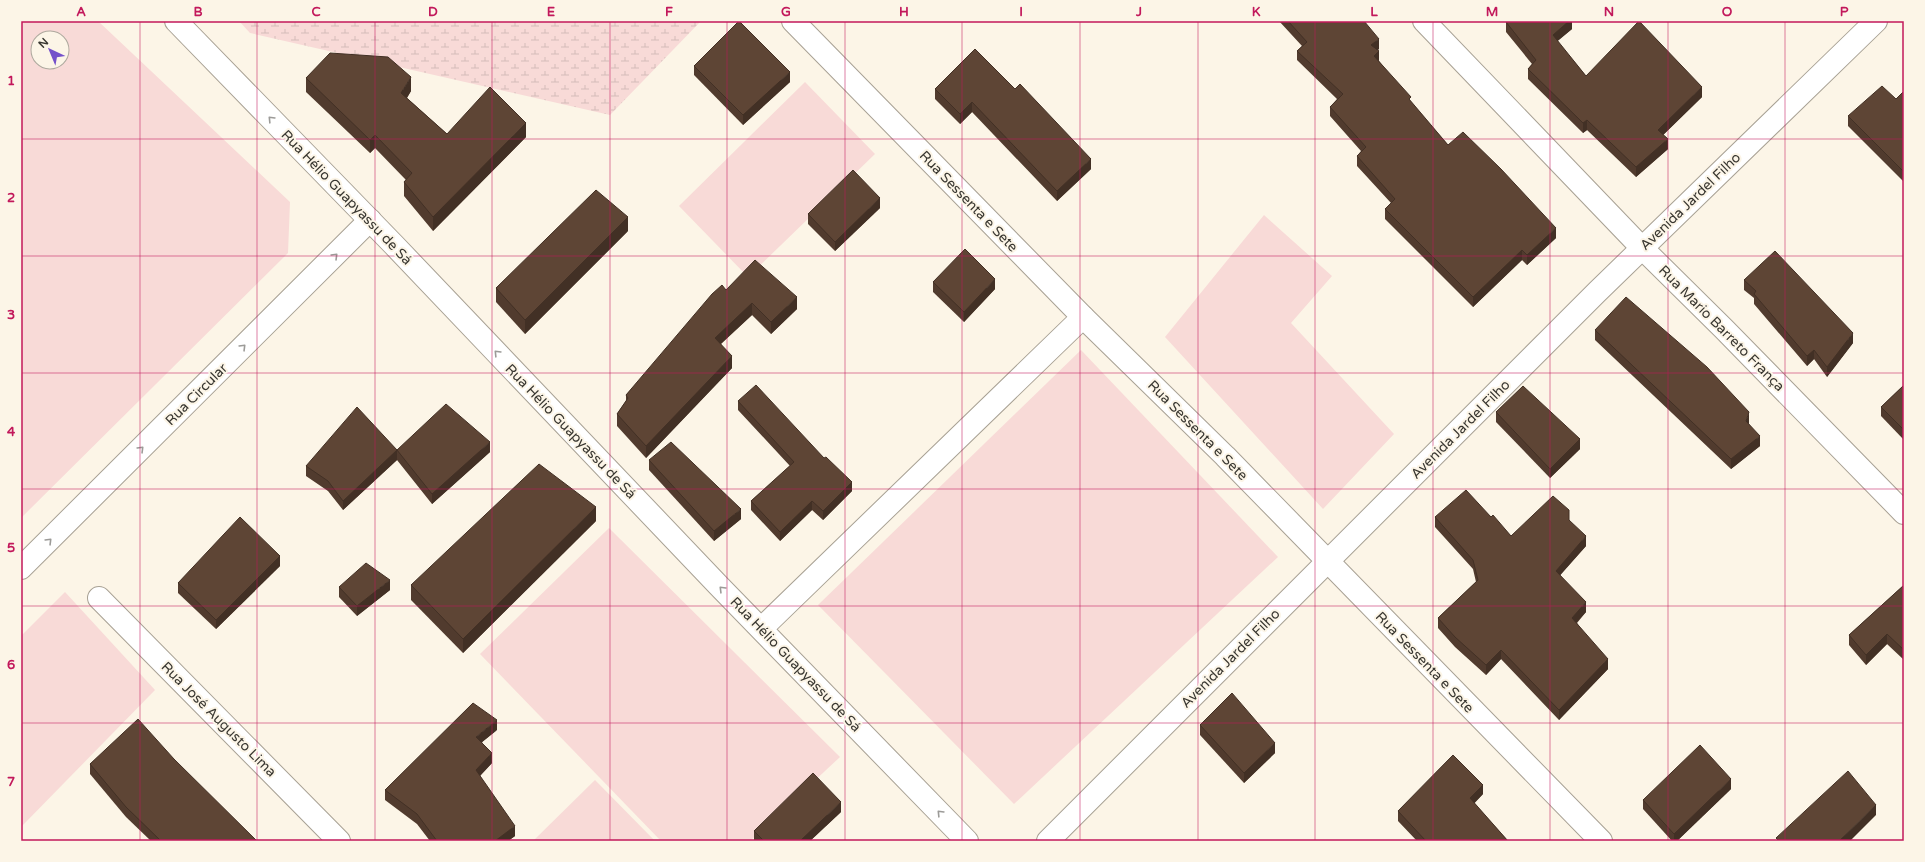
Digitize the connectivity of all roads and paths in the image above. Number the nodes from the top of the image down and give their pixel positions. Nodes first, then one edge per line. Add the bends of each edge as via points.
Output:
1 (176, 21) edge
2 (793, 21) edge
3 (1424, 21) edge
4 (1876, 21) edge
5 (370, 220) junction
6 (1642, 248) junction
7 (1083, 317) junction
8 (1904, 514) edge
9 (1326, 561) junction
10 (21, 568) edge
11 (99, 598) dead end
12 (762, 628) junction
13 (339, 841) edge
14 (967, 841) edge
15 (1048, 841) edge
16 (1601, 841) edge

5 -> 1 street, Rua Hélio Guapyassu de Sá
2 - 7 street, Rua Sessenta e Sete
3 - 6 street, Rua Mario Barreto França
4 - 6 street, Avenida Jardel Filho
10 -> 5 street, Rua Circular
12 -> 5 street, Rua Hélio Guapyassu de Sá
6 - 8 street, Rua Mario Barreto França
6 - 9 street, Avenida Jardel Filho
7 - 9 street, Rua Sessenta e Sete via 1225,456
7 - 12 street
9 - 15 street, Avenida Jardel Filho
9 - 16 street, Rua Sessenta e Sete
11 - 13 street, Rua José Augusto Lima
14 -> 12 street, Rua Hélio Guapyassu de Sá

